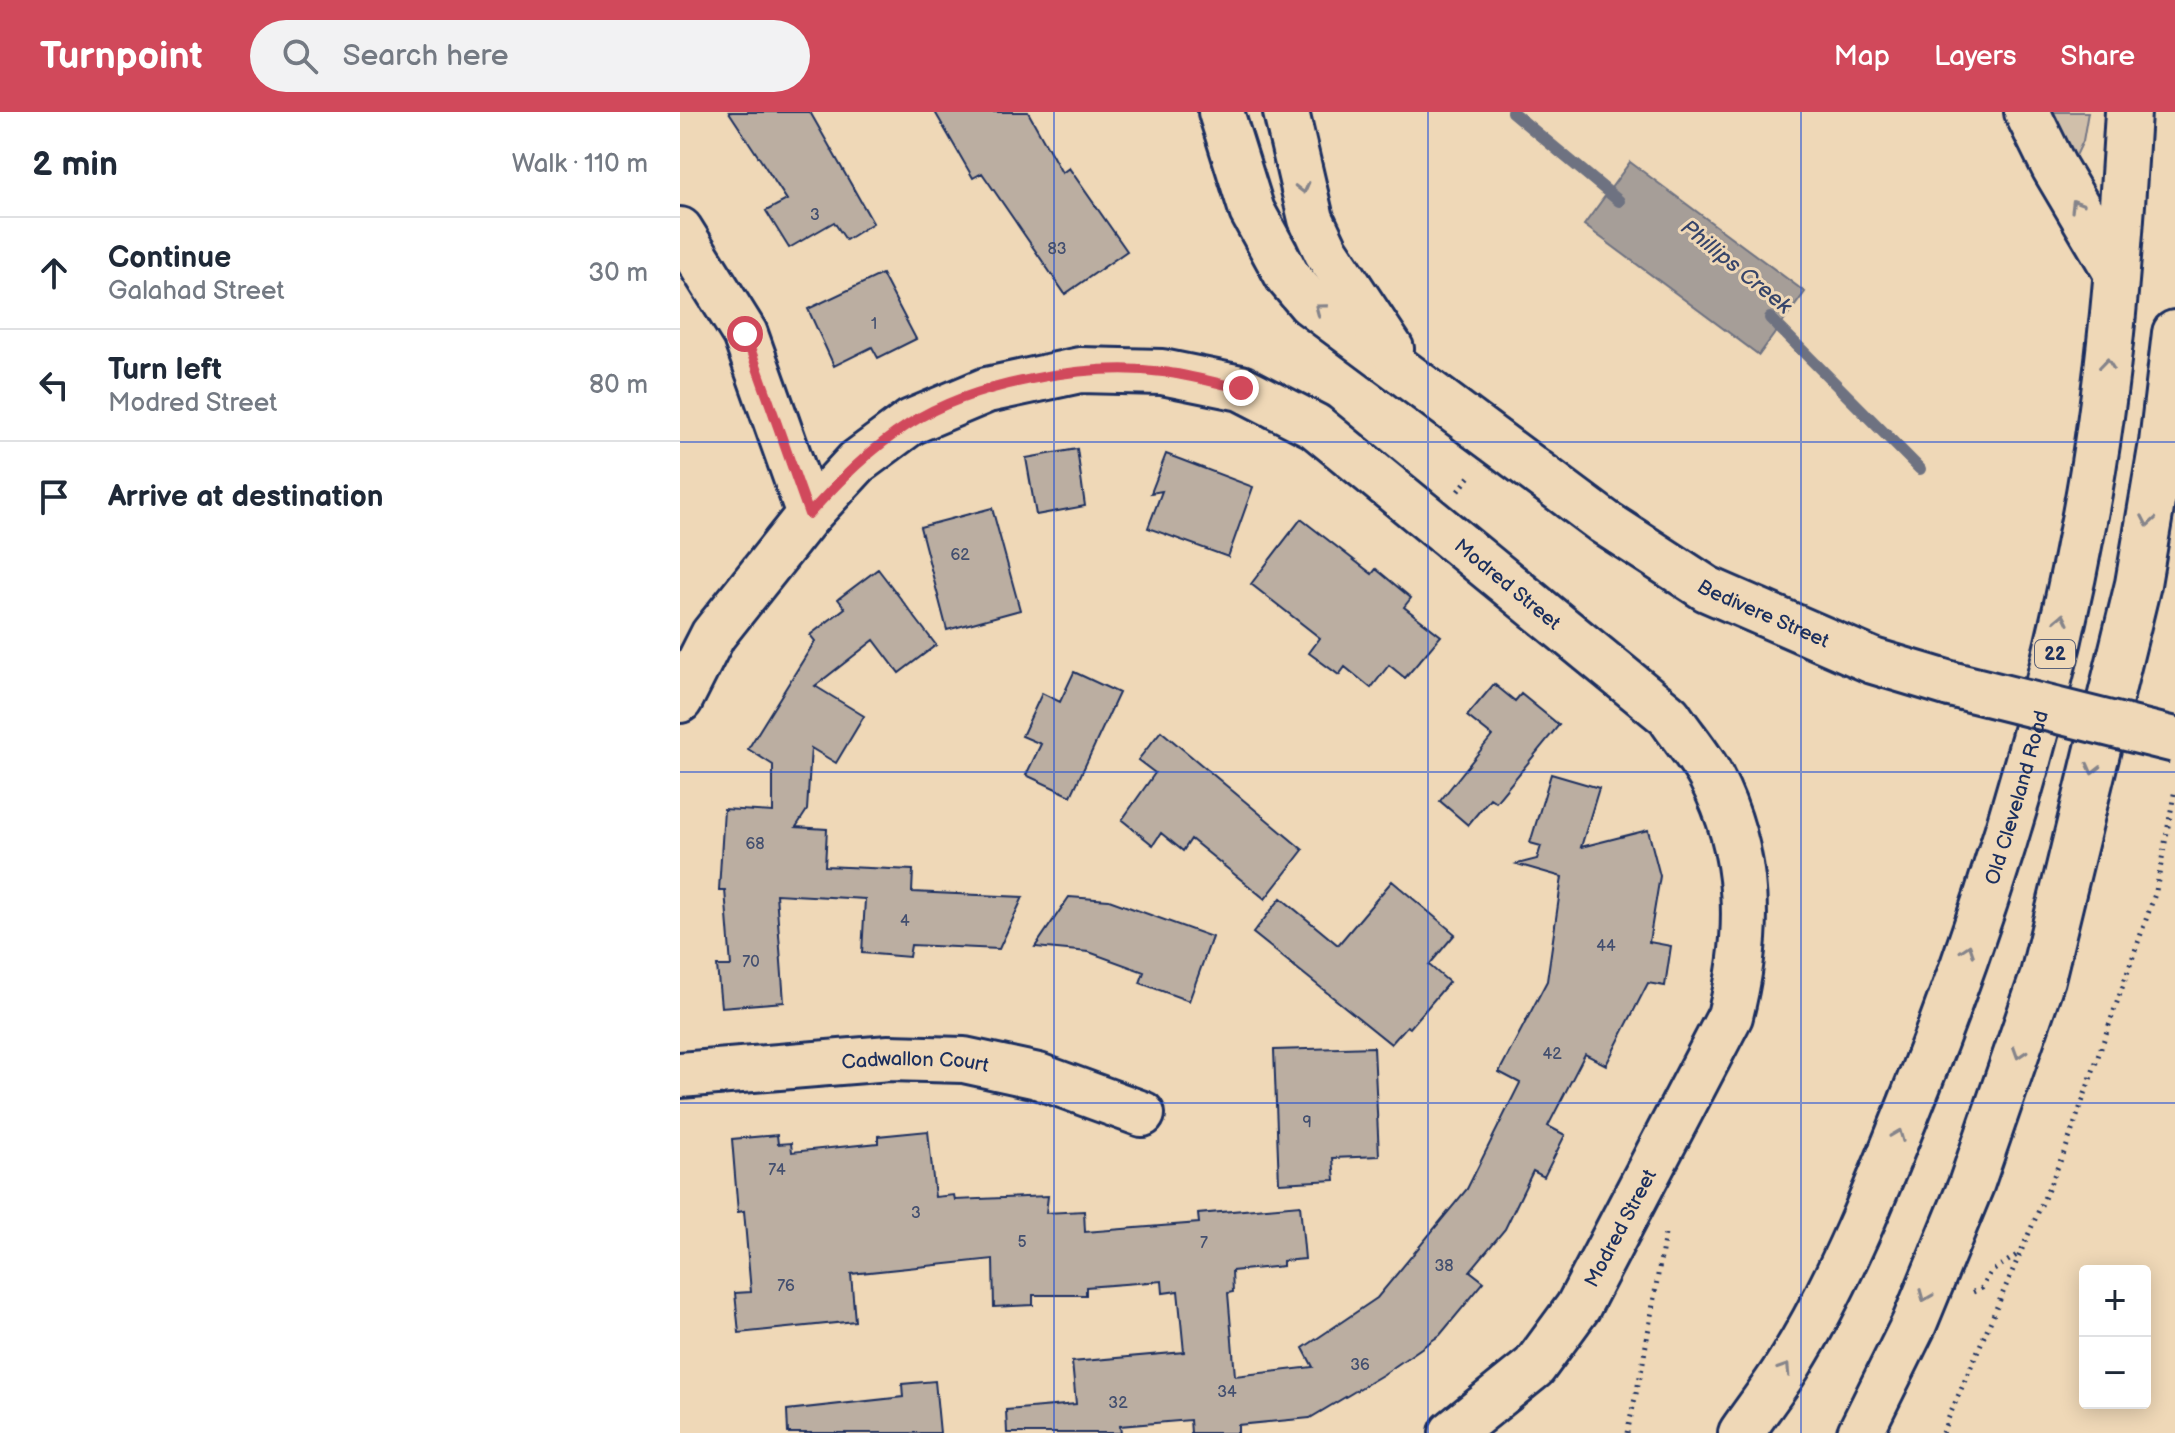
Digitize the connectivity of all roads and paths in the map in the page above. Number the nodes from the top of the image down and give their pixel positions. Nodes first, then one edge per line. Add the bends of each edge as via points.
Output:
1 (1221, 112) edge
2 (1286, 112) edge
3 (2027, 112) edge
4 (2128, 112) edge
5 (680, 230) edge
6 (2116, 272) junction
7 (2175, 333) edge
8 (1406, 371) junction
9 (809, 514) junction
10 (680, 700) edge
11 (2175, 740) edge
12 (2175, 789) edge
13 (680, 1075) edge
14 (1142, 1114) dead end
15 (1666, 1227) dead end
16 (1452, 1433) edge
17 (1627, 1433) edge
18 (1741, 1433) edge
19 (1860, 1433) edge
20 (1942, 1433) edge

8 -> 1 main road, Bedivere Street via 1310,303 1288,277 1252,211
2 -> 8 main road, Bedivere Street via 1311,219 1326,251
6 -> 3 main road
4 - 6 main road, Old Cleveland Road / 22
5 - 9 main road via 745,334
18 -> 6 main road, Old Cleveland Road / 22 via 1790,1362 1847,1251 1943,1024 1993,878 2052,664 2085,515
7 -> 19 main road via 2138,584 2042,979 1971,1185 1914,1324
8 - 11 main road, Bedivere Street, bridge via 1604,522 1707,589 1873,661
9 - 10 main road, Modred Street via 713,635
9 - 16 main road, Modred Street via 857,462 911,422 987,390 1080,370 1162,372 1241,388 1315,426 1669,716 1711,777 1739,849 1747,903 1742,968 1730,1016 1578,1307 1534,1367
12 - 20 path via 2156,891 2066,1148
13 - 14 main road, Cadwallon Court via 889,1058 964,1060 1038,1076
15 - 17 path

